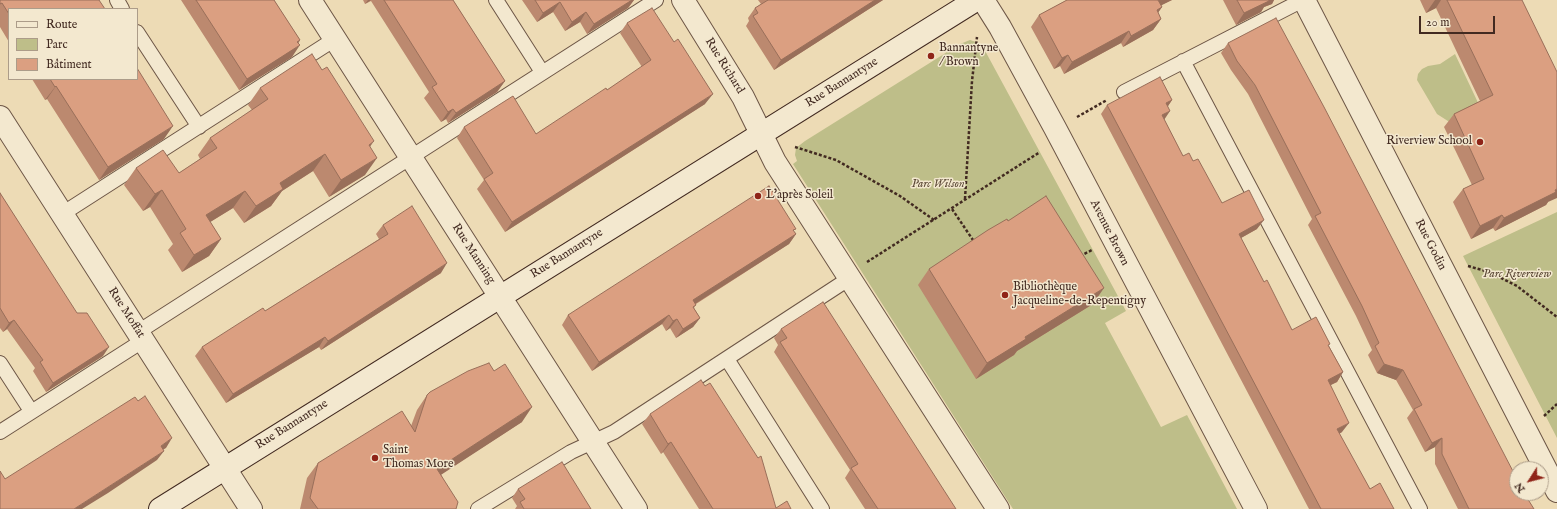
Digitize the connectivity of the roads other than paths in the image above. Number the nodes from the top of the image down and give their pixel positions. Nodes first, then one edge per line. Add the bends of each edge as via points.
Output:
1 (310, 0) edge
2 (496, 0) edge
3 (656, 0) edge
4 (683, 0) edge
5 (976, 0) edge
6 (983, 0) edge
7 (1304, 0) edge
8 (138, 34) edge
9 (336, 39) junction
10 (1183, 61) junction
11 (542, 72) junction
12 (1118, 94) road end
13 (0, 117) edge
14 (199, 128) junction
15 (761, 134) junction
16 (410, 157) junction
17 (62, 214) junction
18 (857, 271) junction
19 (500, 296) junction
20 (141, 336) junction
21 (727, 359) junction
22 (0, 363) edge
23 (31, 411) junction
24 (0, 432) edge
25 (593, 442) junction
26 (225, 468) junction
27 (1557, 491) edge
28 (160, 509) edge
29 (251, 509) edge
30 (478, 509) edge
31 (636, 509) edge
32 (822, 509) edge
33 (998, 509) edge
34 (1256, 509) edge
35 (1420, 509) edge

1 - 9 street, Rue Manning
2 - 11 lane
3 - 11 lane
4 - 15 street, Rue Richard via 743,97
5 - 15 street, Rue Bannantyne
6 - 34 street, Avenue Brown via 1055,128
7 - 10 lane
7 - 27 street, Rue Godin
8 - 14 lane
9 - 14 lane
9 - 16 street, Rue Manning
10 - 12 lane
10 - 35 lane
11 - 16 lane
13 - 17 street, Rue Moffat
14 - 17 lane
15 - 18 street via 775,162
15 - 19 street, Rue Bannantyne
16 - 19 street, Rue Manning
16 - 20 lane
17 - 20 street, Rue Moffat
18 - 21 lane
18 - 33 street
19 - 25 street, Rue Manning
19 - 26 street, Rue Bannantyne
20 - 23 lane
20 - 26 street, Rue Moffat
21 - 25 lane via 614,432
21 - 32 lane
22 - 23 lane
23 - 24 lane
25 - 30 lane via 571,452
25 - 31 street, Rue Manning
26 - 28 street, Rue Bannantyne
26 - 29 street, Rue Moffat

